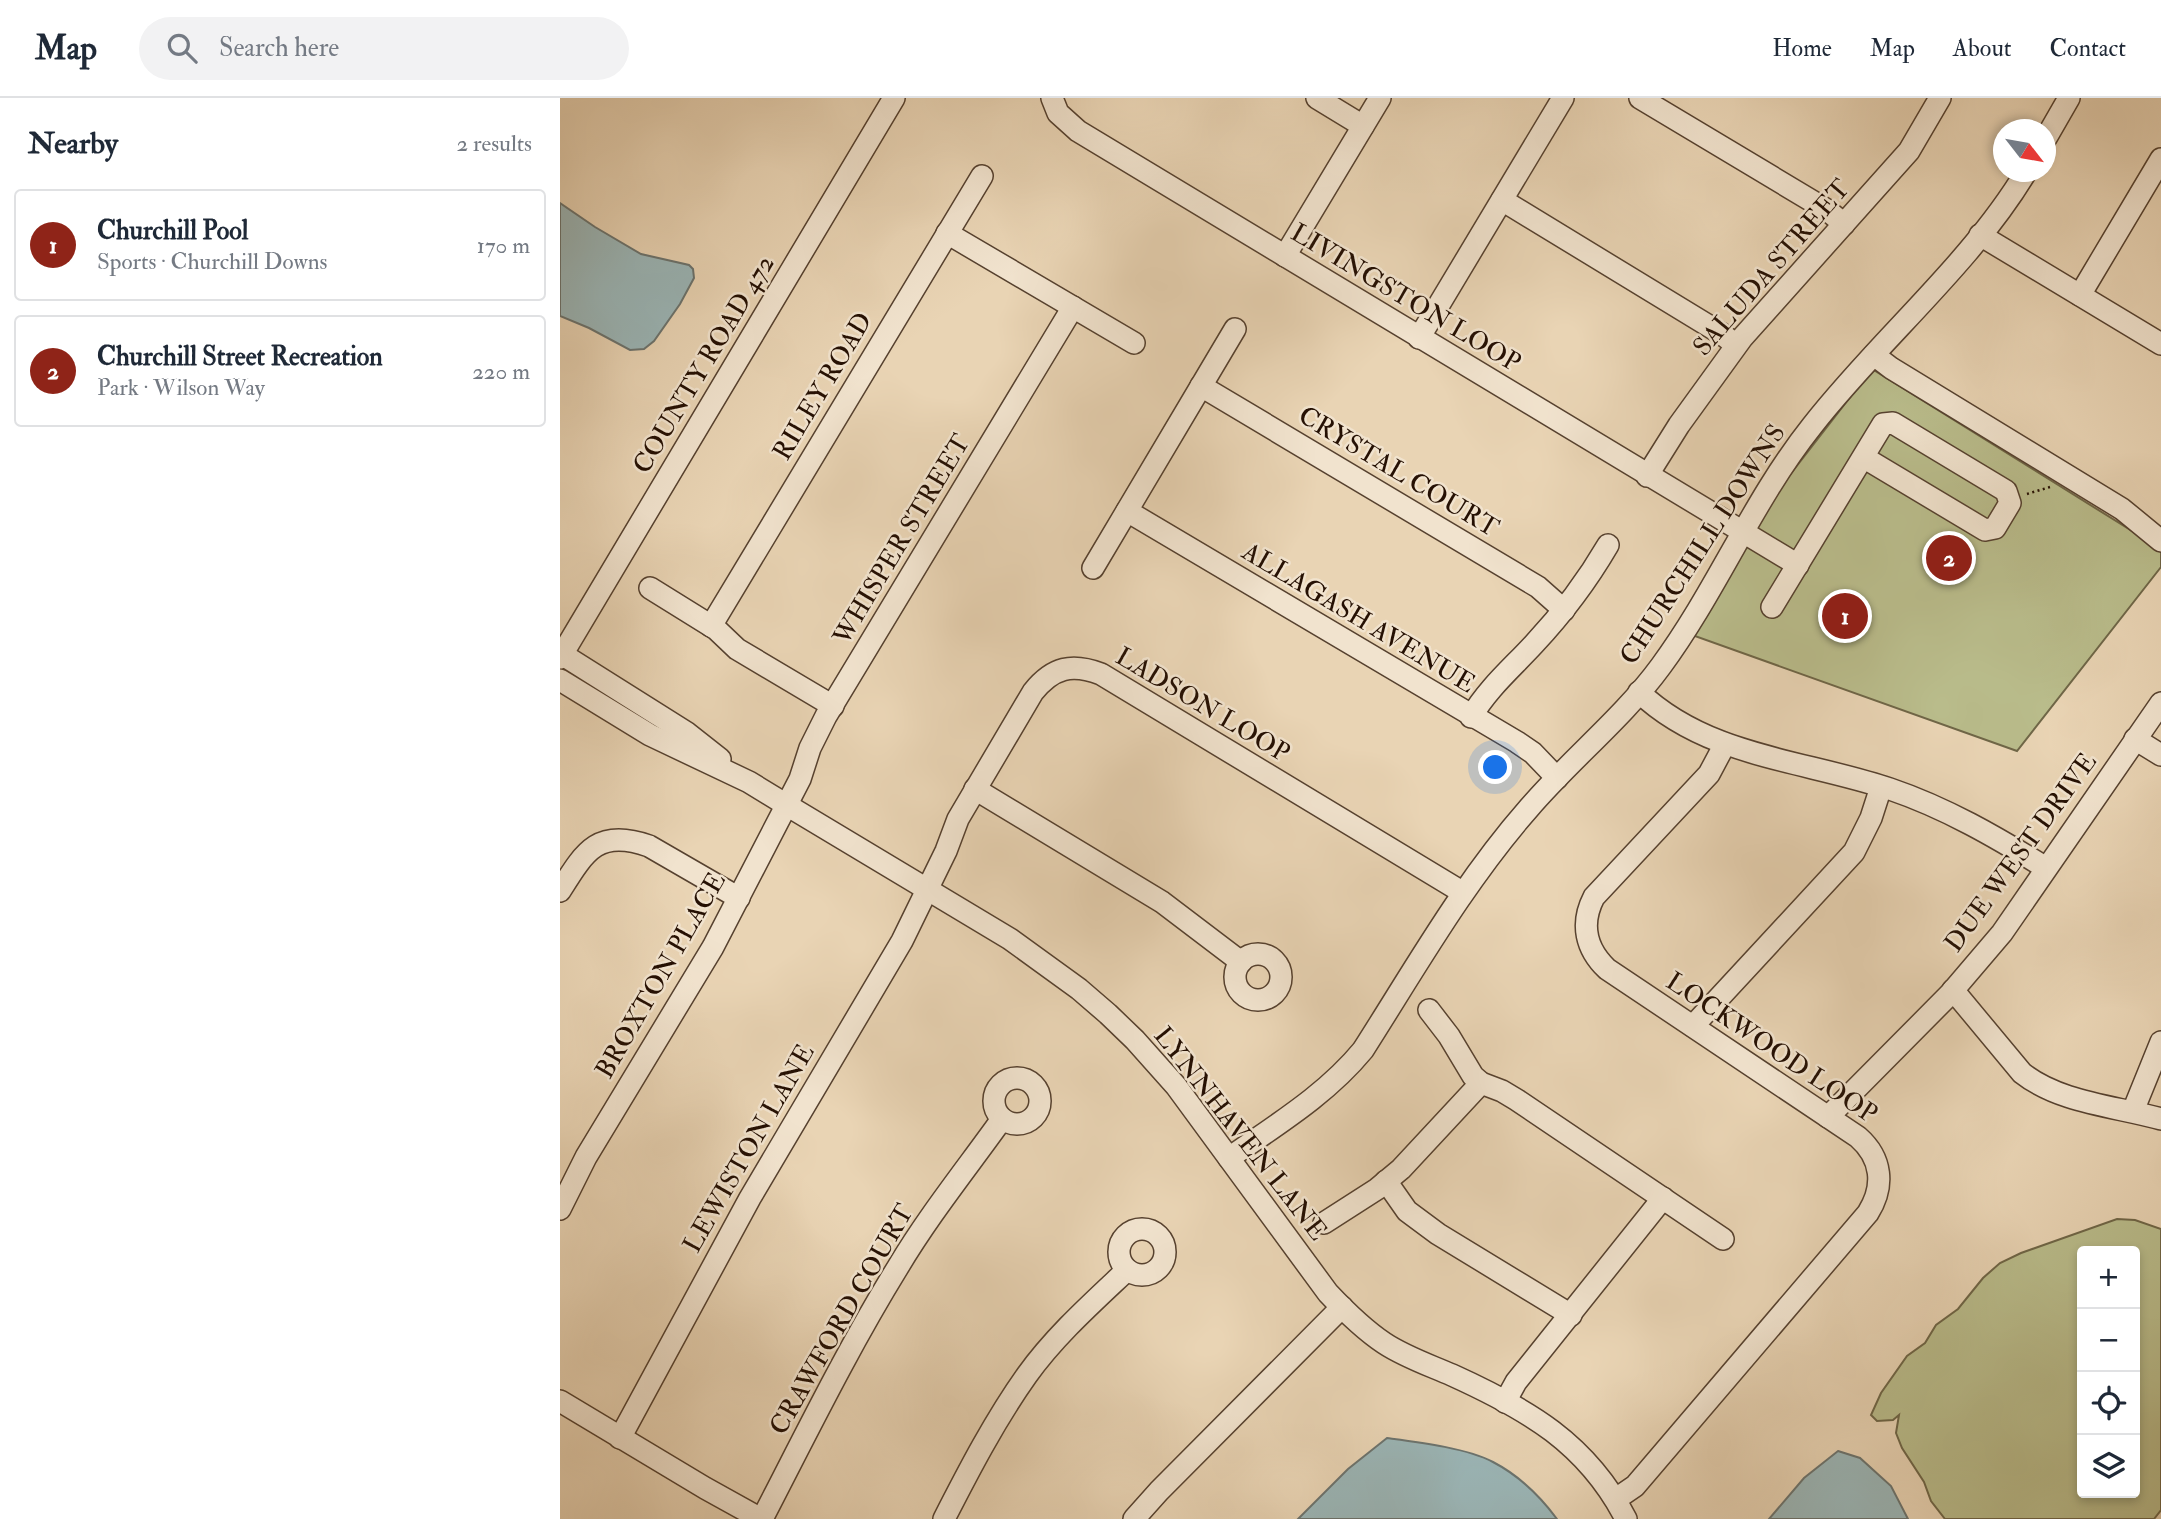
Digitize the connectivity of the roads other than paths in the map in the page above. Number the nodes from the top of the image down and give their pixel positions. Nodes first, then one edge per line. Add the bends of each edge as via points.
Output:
1 (894, 98) edge
2 (1052, 98) edge
3 (1317, 98) edge
4 (1380, 98) edge
5 (1563, 98) edge
6 (1640, 98) edge
7 (1940, 98) edge
8 (2069, 98) edge
9 (2056, 121) edge
10 (1363, 126) junction
11 (2161, 159) edge
12 (982, 176) dead end
13 (2019, 182) edge
14 (1502, 200) junction
15 (1844, 224) junction
16 (947, 233) junction
17 (1980, 234) junction
18 (1284, 256) junction
19 (2080, 295) junction
20 (1073, 307) junction
21 (1235, 329) dead end
22 (1419, 338) junction
23 (1134, 343) dead end
24 (2161, 344) edge
25 (1737, 345) junction
26 (1874, 355) junction
27 (1201, 386) junction
28 (1863, 457) junction
29 (1647, 476) junction
30 (1127, 511) junction
31 (1742, 533) junction
32 (2161, 541) edge
33 (1608, 545) dead end
34 (1798, 565) junction
35 (1093, 568) dead end
36 (650, 588) dead end
37 (1772, 607) dead end
38 (1564, 610) junction
39 (711, 626) junction
40 (561, 655) edge
41 (560, 680) edge
42 (1639, 692) junction
43 (2161, 703) edge
44 (833, 706) junction
45 (1471, 717) junction
46 (2135, 739) junction
47 (1725, 744) junction
48 (2161, 755) edge
49 (1557, 778) junction
50 (749, 782) junction
51 (1881, 787) junction
52 (975, 789) junction
53 (785, 804) junction
54 (2046, 868) junction
55 (928, 889) junction
56 (560, 891) edge
57 (1462, 892) junction
58 (739, 898) junction
59 (1241, 962) dead end
60 (1953, 990) junction
61 (1429, 1010) dead end
62 (1693, 1026) junction
63 (2161, 1042) edge
64 (1481, 1083) junction
65 (2133, 1111) junction
66 (1828, 1117) junction
67 (1002, 1119) dead end
68 (2161, 1119) edge
69 (1229, 1158) junction
70 (1386, 1181) junction
71 (1663, 1198) junction
72 (560, 1209) edge
73 (1324, 1223) dead end
74 (1723, 1239) dead end
75 (1127, 1270) dead end
76 (1342, 1307) junction
77 (1571, 1315) junction
78 (560, 1401) edge
79 (1505, 1402) junction
80 (620, 1438) junction
81 (1616, 1500) junction
82 (762, 1519) edge
83 (944, 1519) edge
84 (1134, 1519) edge
85 (1626, 1519) edge

1 - 40 street, COUNTY ROAD 472
2 - 18 street, LIVINGSTON LOOP via 1058,113 1078,131
3 - 10 street
4 - 10 street
5 - 14 street
6 - 15 street
7 - 15 street, SALUDA STREET via 1909,151
8 - 9 street
10 - 18 street
11 - 19 street
12 - 16 street, RILEY ROAD
13 - 17 street, CHURCHILL DOWNS
14 - 22 street
14 - 25 street
15 - 25 street, SALUDA STREET
16 - 20 street
16 - 39 street, RILEY ROAD
17 - 19 street
17 - 26 street, CHURCHILL DOWNS
18 - 22 street, LIVINGSTON LOOP
19 - 24 street
20 - 23 street
20 - 44 street, WHISPER STREET
21 - 27 street
22 - 29 street, LIVINGSTON LOOP
25 - 29 street, SALUDA STREET
26 - 31 street, CHURCHILL DOWNS via 1800,442
26 - 32 street via 2122,509
27 - 30 street
27 - 38 street, CRYSTAL COURT via 1538,587
28 - 28 street via 1984,530 1995,528 2010,503 2006,491 1888,422
28 - 34 street
29 - 31 street, LIVINGSTON LOOP
30 - 35 street
30 - 45 street, ALLAGASH AVENUE
31 - 34 street, LIVINGSTON LOOP
31 - 42 street, CHURCHILL DOWNS via 1676,645
33 - 38 street
34 - 37 street
36 - 39 street
38 - 45 street via 1482,698
39 - 44 street via 737,649
40 - 50 street, LYNNHAVEN LANE via 687,733
41 - 50 street, LYNNHAVEN LANE via 650,735
42 - 47 street via 1664,713
42 - 49 street, CHURCHILL DOWNS
43 - 46 street, DUE WEST DRIVE
44 - 53 street, WHISPER STREET
45 - 49 street, ALLAGASH AVENUE via 1534,753
46 - 48 street
46 - 54 street, DUE WEST DRIVE
47 - 51 street
47 - 62 street, LOCKWOOD LOOP via 1709,774 1594,897 1586,921 1596,959
49 - 57 street, CHURCHILL DOWNS
50 - 53 street, LYNNHAVEN LANE
51 - 54 street via 1963,819
51 - 62 street via 1854,852
52 - 55 street, LADSON LOOP
52 - 57 street, LADSON LOOP via 1042,681 1069,668 1085,668
52 - 59 street via 1162,902
53 - 55 street, LYNNHAVEN LANE
53 - 58 street, BROXTON PLACE
54 - 60 street, DUE WEST DRIVE via 2002,933
55 - 69 street, LYNNHAVEN LANE via 1044,963 1108,1014 1161,1069
55 - 80 street, LEWISTON LANE via 881,979 750,1198
56 - 58 street via 588,850 601,841 618,839 649,846
57 - 69 street, CHURCHILL DOWNS via 1347,1069
58 - 72 street, BROXTON PLACE
60 - 65 street via 2033,1082 2061,1095
60 - 66 street, DUE WEST DRIVE
61 - 64 street
62 - 66 street, LOCKWOOD LOOP
63 - 65 street
64 - 70 street
64 - 71 street via 1502,1091
65 - 68 street
66 - 81 street, LOCKWOOD LOOP via 1858,1137 1873,1155 1879,1179 1875,1202 1635,1486
67 - 82 street, CRAWFORD COURT via 898,1266
69 - 76 street, LYNNHAVEN LANE
70 - 73 street
70 - 77 street via 1408,1211 1438,1234
71 - 74 street
71 - 77 street
75 - 83 street via 1028,1373
76 - 79 street, LYNNHAVEN LANE via 1393,1348
76 - 84 street
77 - 79 street
78 - 80 street
79 - 81 street, LYNNHAVEN LANE via 1579,1452
80 - 82 street
81 - 85 street, LYNNHAVEN LANE

